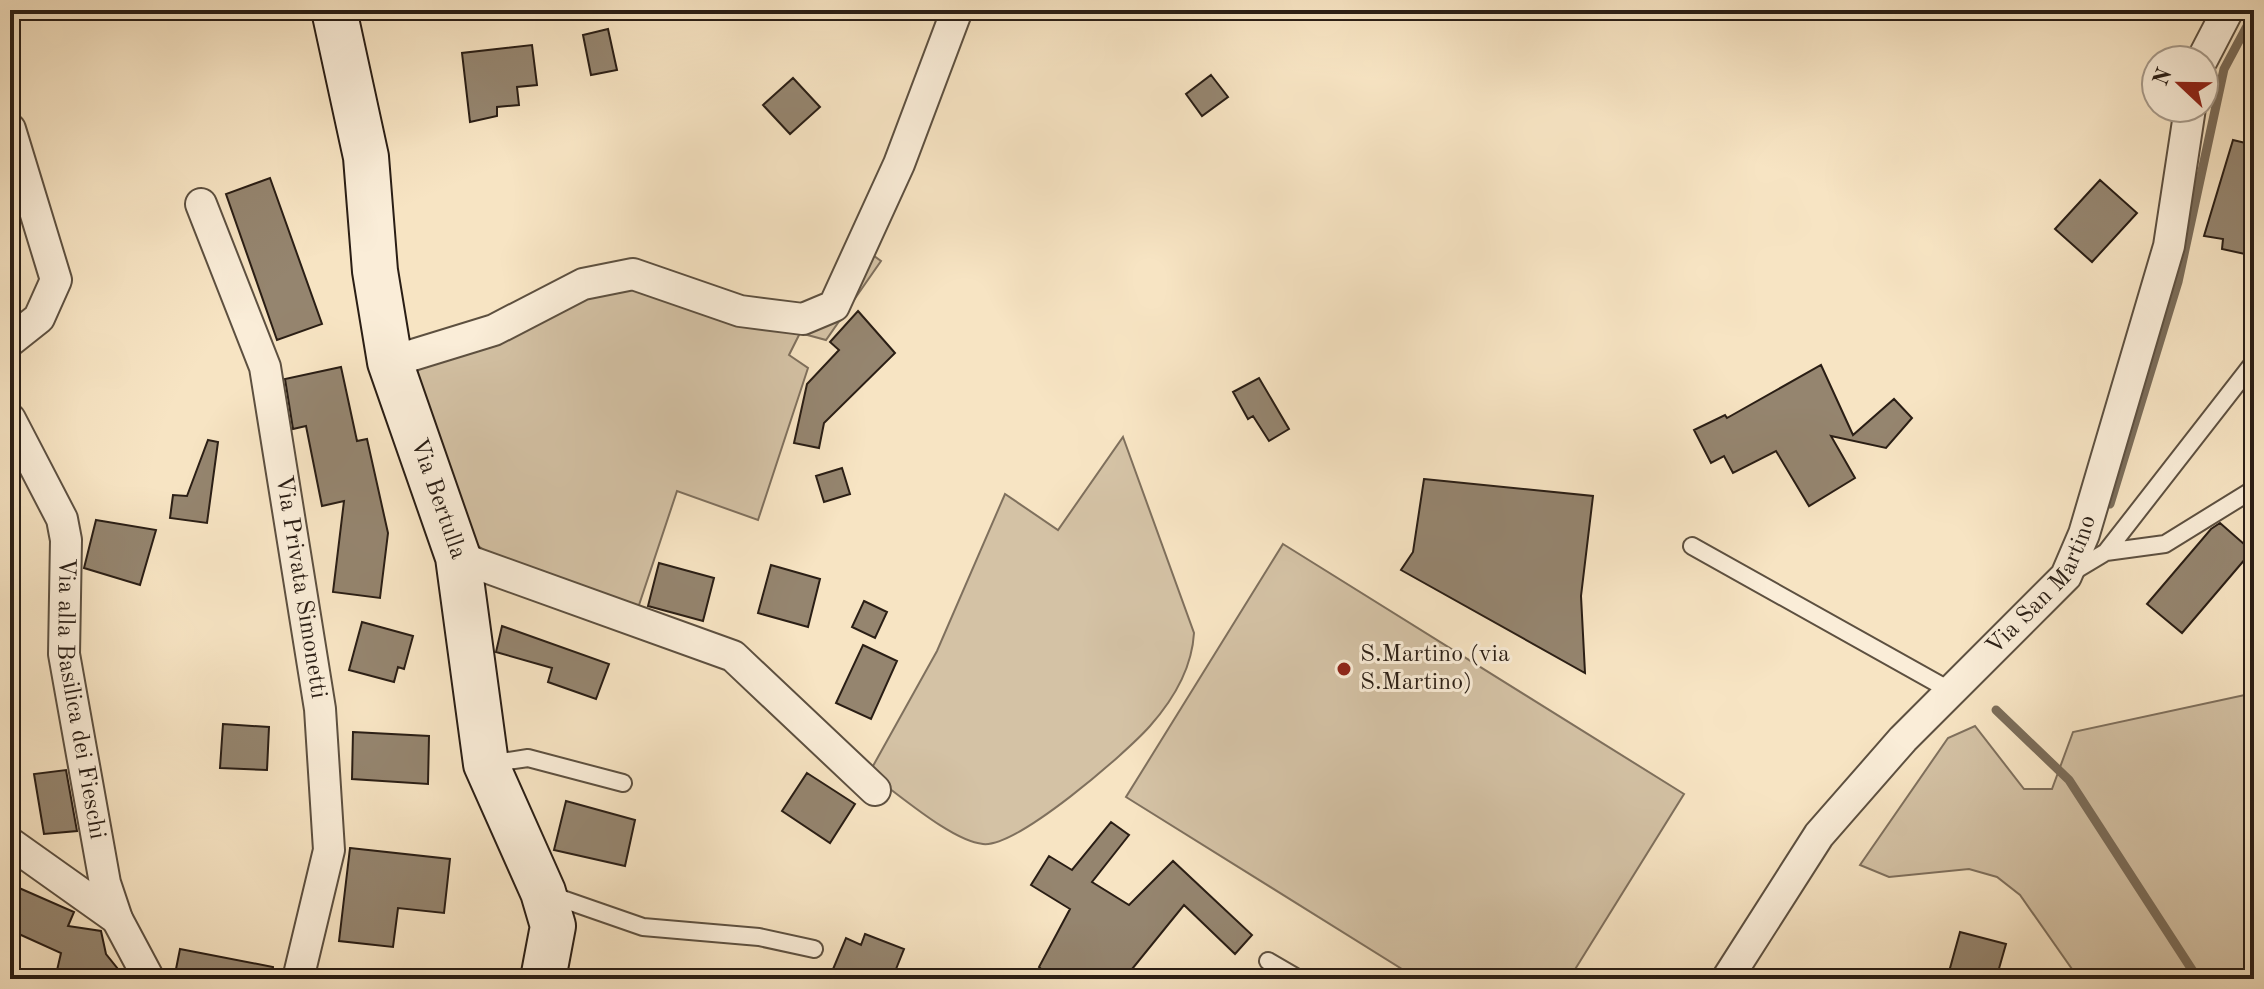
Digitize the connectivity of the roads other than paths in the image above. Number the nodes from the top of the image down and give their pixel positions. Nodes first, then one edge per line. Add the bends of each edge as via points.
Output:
1 (334, 10) edge
2 (957, 10) edge
3 (2228, 10) edge
4 (2210, 44) edge
5 (2188, 124) edge
6 (10, 129) edge
7 (201, 204) dead end
8 (10, 341) edge
9 (390, 362) junction
10 (2254, 362) edge
11 (10, 419) edge
12 (2254, 489) edge
13 (1692, 546) dead end
14 (2106, 552) junction
15 (458, 557) junction
16 (2066, 576) junction
17 (1951, 691) junction
18 (486, 764) junction
19 (623, 783) dead end
20 (875, 790) dead end
21 (10, 843) edge
22 (543, 892) junction
23 (117, 919) junction
24 (814, 949) dead end
25 (1268, 961) dead end
26 (149, 979) edge
27 (298, 979) edge
28 (543, 979) edge
29 (1299, 979) edge
30 (1727, 979) edge

1 - 9 street, Via Bertulla via 366,157 375,271
2 - 9 street via 899,164 834,306 803,319 740,311 633,274 583,284 494,330
3 - 4 street
5 - 16 street, Via San Martino via 2169,246 2084,534
6 - 8 street via 56,280 39,318
7 - 27 street, Via Privata Simonetti via 265,367 320,709 329,850
9 - 15 street, Via Bertulla
10 - 14 lane
11 - 23 street, Via alla Basilica dei Fieschi via 62,519 66,667 105,883
12 - 14 lane via 2165,544
13 - 17 lane
14 - 16 lane
15 - 18 street, Via Bertulla
15 - 20 street via 733,656
16 - 17 street, Via San Martino
17 - 30 street, Via San Martino via 1819,835
18 - 19 lane via 528,758
18 - 22 street, Via Bertulla
21 - 23 street
22 - 24 lane via 643,927 759,937
22 - 28 street, Via Bertulla via 553,926
23 - 26 street, Via alla Basilica dei Fieschi
25 - 29 lane

